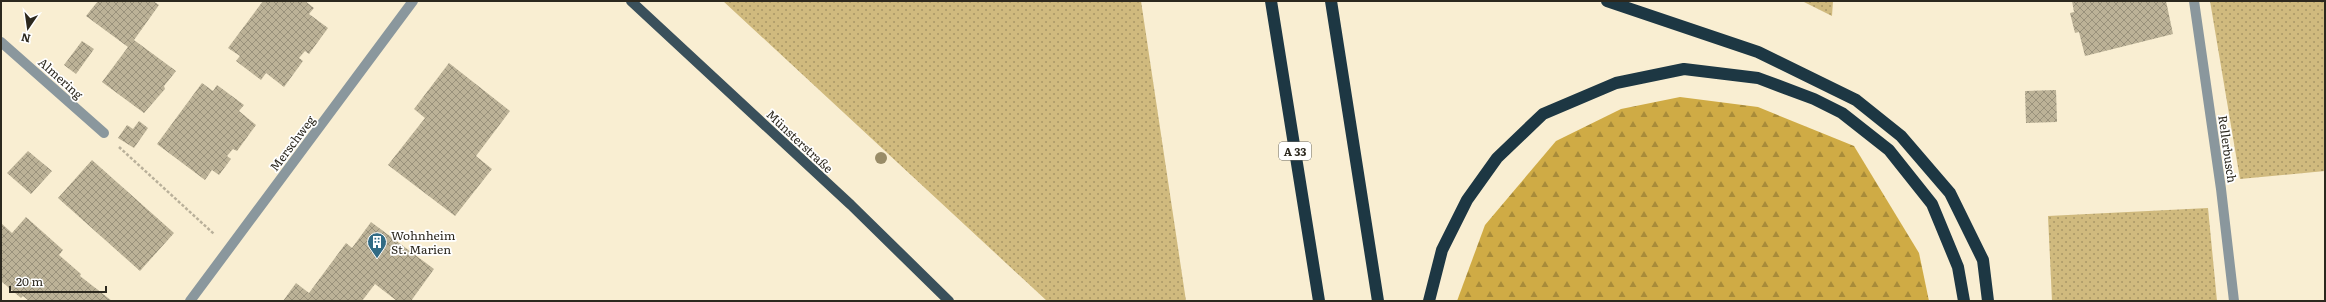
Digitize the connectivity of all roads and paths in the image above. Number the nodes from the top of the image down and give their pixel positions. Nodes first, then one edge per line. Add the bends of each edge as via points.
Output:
1 (413, 1) edge
2 (631, 1) edge
3 (1272, 1) edge
4 (1331, 1) edge
5 (1607, 1) edge
6 (2194, 1) edge
7 (1, 42) edge
8 (104, 133) joint
9 (230, 247) junction
10 (190, 301) edge
11 (949, 301) edge
12 (1319, 301) edge
13 (1378, 301) edge
14 (1429, 301) edge
15 (1964, 301) edge
16 (1988, 301) edge
17 (2234, 301) edge

1 - 9 street, Merschweg
2 - 11 main road, Münsterstraße via 851,205
3 - 12 highway, A 33
4 - 13 highway
5 - 16 highway via 1758,52 1856,100 1901,136 1950,193 1983,260
6 - 17 street, Rellerbusch
7 - 8 street, Almering
8 - 9 path
9 - 10 street, Merschweg
14 - 15 highway via 1442,250 1467,200 1497,158 1543,114 1616,83 1684,69 1758,78 1814,99 1842,113 1889,150 1932,204 1958,267

